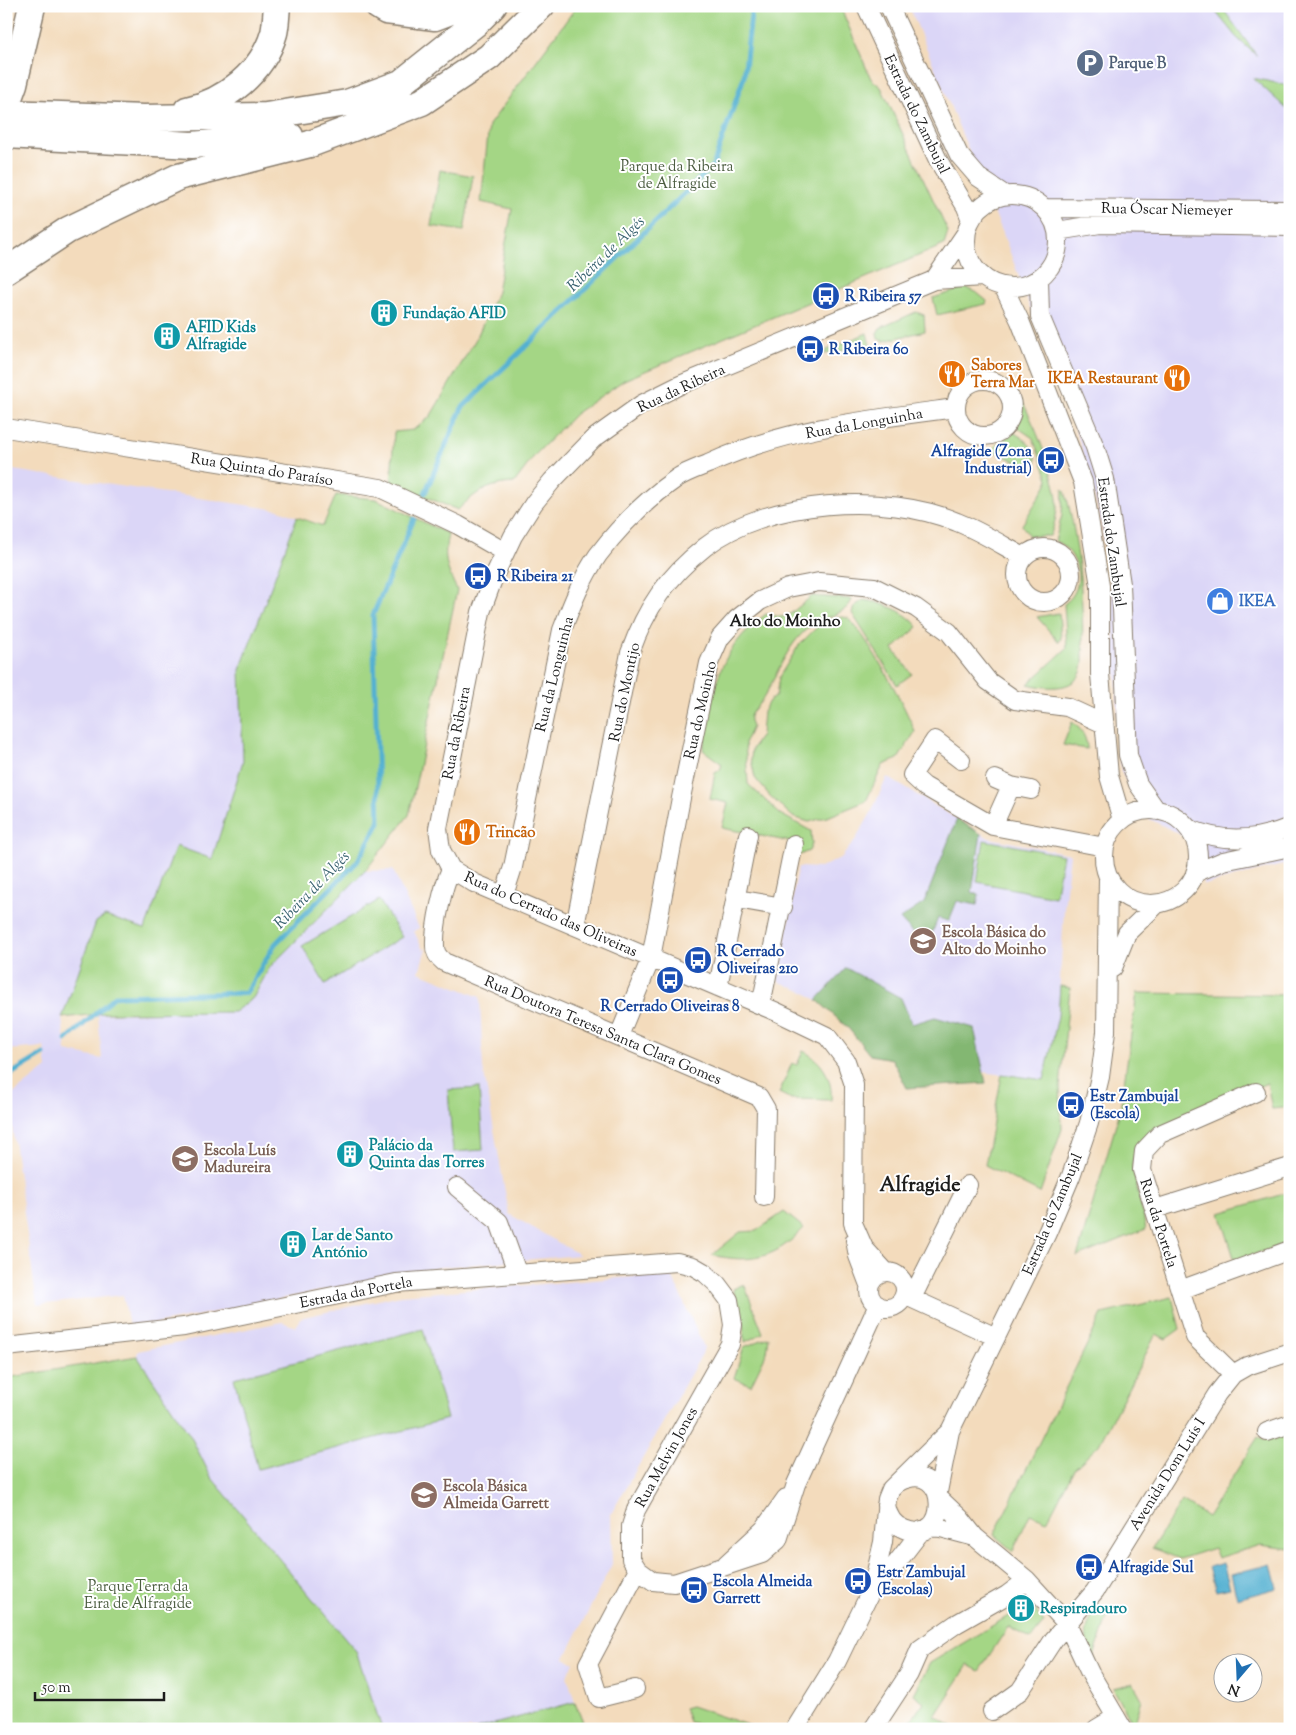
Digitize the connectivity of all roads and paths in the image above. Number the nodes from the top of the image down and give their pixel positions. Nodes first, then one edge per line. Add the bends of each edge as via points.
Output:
1 (277, 6) edge
2 (378, 6) edge
3 (464, 6) edge
4 (493, 6) edge
5 (514, 6) edge
6 (541, 6) edge
7 (866, 6) edge
8 (889, 6) edge
9 (33, 7) edge
10 (401, 83) junction
11 (6, 106) edge
12 (6, 114) edge
13 (144, 118) junction
14 (72, 126) junction
15 (345, 131) junction
16 (6, 135) edge
17 (1005, 195) junction
18 (1044, 208) junction
19 (1290, 210) edge
20 (968, 227) junction
21 (1290, 227) edge
22 (1057, 231) junction
23 (6, 271) edge
24 (983, 277) junction
25 (1039, 278) junction
26 (934, 280) junction
27 (1003, 286) junction
28 (956, 408) dead end
29 (6, 428) edge
30 (505, 552) junction
31 (1024, 557) dead end
32 (1104, 724) junction
33 (961, 760) dead end
34 (1031, 790) dead end
35 (1157, 811) junction
36 (1122, 820) junction
37 (993, 826) junction
38 (1290, 827) edge
39 (1188, 828) junction
40 (748, 835) dead end
41 (794, 844) dead end
42 (1105, 847) junction
43 (1290, 847) edge
44 (451, 869) junction
45 (1195, 873) junction
46 (1108, 877) junction
47 (504, 895) junction
48 (737, 899) junction
49 (1158, 904) junction
50 (783, 907) junction
51 (575, 926) junction
52 (651, 958) junction
53 (1108, 983) junction
54 (718, 987) junction
55 (761, 1005) junction
56 (619, 1036) junction
57 (1256, 1092) dead end
58 (1290, 1167) edge
59 (968, 1184) dead end
60 (457, 1187) dead end
61 (764, 1197) dead end
62 (1155, 1209) junction
63 (855, 1229) junction
64 (1290, 1250) edge
65 (517, 1272) junction
66 (886, 1272) junction
67 (706, 1273) joint
68 (869, 1286) junction
69 (1180, 1290) junction
70 (908, 1296) junction
71 (878, 1305) junction
72 (996, 1337) junction
73 (6, 1347) edge
74 (1290, 1352) edge
75 (1233, 1374) junction
76 (1290, 1424) edge
77 (950, 1431) junction
78 (1267, 1432) dead end
79 (898, 1482) junction
80 (939, 1496) junction
81 (886, 1504) junction
82 (925, 1528) junction
83 (974, 1537) junction
84 (638, 1570) junction
85 (1026, 1580) junction
86 (872, 1589) junction
87 (1067, 1624) junction
88 (635, 1689) dead end
89 (992, 1710) dead end
90 (1119, 1723) edge
91 (795, 1729) edge
92 (873, 1729) edge
93 (1096, 1729) edge

1 - 13 highway via 274,34 254,71 223,97 200,107
2 - 3 highway via 386,11 434,17
4 - 10 highway
5 - 10 highway via 451,60
6 - 15 highway via 489,57 422,102
7 - 20 street, Estrada do Zambujal via 938,160 966,207
8 - 17 street, Estrada do Zambujal via 959,155 978,177
9 - 11 highway
10 - 13 highway via 347,103 266,116
12 - 14 highway
13 - 14 highway
14 - 15 highway via 192,145
14 - 16 highway
15 - 23 highway via 310,144 178,177 68,230
17 - 18 street via 1026,197
17 - 20 street via 979,208
18 - 19 street, Rua Óscar Niemeyer
18 - 22 street
20 - 24 street via 966,247
20 - 26 street, Rua da Ribeira via 947,265
21 - 22 street, Rua Óscar Niemeyer via 1100,224
22 - 25 street via 1055,257
24 - 26 street, Rua da Ribeira
24 - 27 street
25 - 27 street via 1022,286
25 - 35 street, Estrada do Zambujal via 1040,316 1095,447 1105,480 1121,584 1128,755 1138,784
26 - 30 street, Rua da Ribeira via 680,385 642,404 593,439 552,480 534,503
27 - 32 street, Estrada do Zambujal via 1020,321 1083,482 1100,586 1100,674
28 - 47 street, Rua da Longuinha via 872,418 733,452 678,478 648,500 621,528 598,556 574,598 562,630 513,867
29 - 30 street, Rua Quinta do Paraíso via 380,488 458,525
30 - 44 street, Rua da Ribeira via 481,612 440,816 439,841
31 - 51 street, Rua do Montijo via 956,521 876,504 814,506 778,514 729,532 707,545 672,577 640,624 630,653
32 - 36 street, Estrada do Zambujal via 1109,776
32 - 52 street, Rua do Moinho via 1067,707 1015,700 988,681 949,632 916,608 874,587 820,582 788,588 760,601 720,638 709,663
33 - 37 street via 935,740 912,775 924,786
34 - 37 street via 1003,782
35 - 36 street via 1144,811
35 - 39 street via 1168,814
36 - 42 street via 1111,832
37 - 42 street
38 - 39 street via 1259,837 1221,839
39 - 45 street via 1198,850
40 - 48 street
41 - 50 street
42 - 46 street
43 - 45 street via 1223,861
44 - 47 street, Rua do Cerrado das Oliveiras
44 - 56 street, Rua Doutora Teresa Santa Clara Gomes via 445,883 435,946 437,956 444,962
45 - 49 street via 1184,890
46 - 49 street via 1129,898 1143,904
46 - 53 street, Estrada do Zambujal
47 - 51 street, Rua do Cerrado das Oliveiras
48 - 50 street
48 - 54 street
49 - 53 street, Estrada do Zambujal via 1124,938
50 - 55 street
51 - 52 street, Rua do Cerrado das Oliveiras
52 - 54 street, Rua do Cerrado das Oliveiras
52 - 56 street, Rua do Cerrado das Oliveiras
53 - 72 street, Estrada do Zambujal via 1100,1077 1089,1123 1048,1233
54 - 55 street, Rua do Cerrado das Oliveiras
55 - 63 street, Rua do Cerrado das Oliveiras via 827,1036 838,1048 850,1071 855,1103 852,1169
56 - 61 street, Rua Doutora Teresa Santa Clara Gomes via 759,1097 766,1109
57 - 62 street, Rua da Portela via 1160,1134 1144,1151 1142,1170
58 - 62 street
59 - 70 street
60 - 65 street via 498,1222
62 - 69 street, Rua da Portela
63 - 66 street, Rua do Cerrado das Oliveiras via 864,1248
63 - 68 street, Rua do Cerrado das Oliveiras via 858,1256
64 - 69 street
65 - 67 street, Estrada da Portela via 677,1262
65 - 73 street, Estrada da Portela via 396,1282 184,1327
66 - 68 street via 875,1276
66 - 70 street via 902,1280
67 - 84 street, Rua Melvin Jones via 729,1300 733,1326 730,1344 636,1510 631,1526 631,1559
68 - 71 street via 870,1297
69 - 75 street, Rua da Portela via 1195,1337
70 - 71 street via 895,1305
70 - 72 street
71 - 84 street via 796,1484 764,1529 722,1567 674,1583 653,1581
72 - 77 street, Estrada do Zambujal
74 - 75 street, Avenida Dom Luís I
75 - 87 street, Avenida Dom Luís I via 1095,1591
76 - 78 street
77 - 79 street, Estrada do Zambujal
77 - 80 street, Estrada do Zambujal
79 - 80 street via 920,1478 933,1486
79 - 81 street, Estrada do Zambujal via 890,1489
80 - 82 street, Estrada do Zambujal via 938,1514
80 - 83 street
81 - 82 street via 890,1518 900,1528
81 - 86 street, Estrada do Zambujal via 883,1542
82 - 83 street via 941,1528
82 - 86 street, Estrada do Zambujal
83 - 85 street
84 - 88 street via 588,1664 599,1698
85 - 87 street
85 - 92 street via 920,1649 898,1693
86 - 91 street, Estrada do Zambujal via 837,1661
87 - 89 street, Avenida Dom Luís I via 1020,1691
87 - 90 street
90 - 93 street

